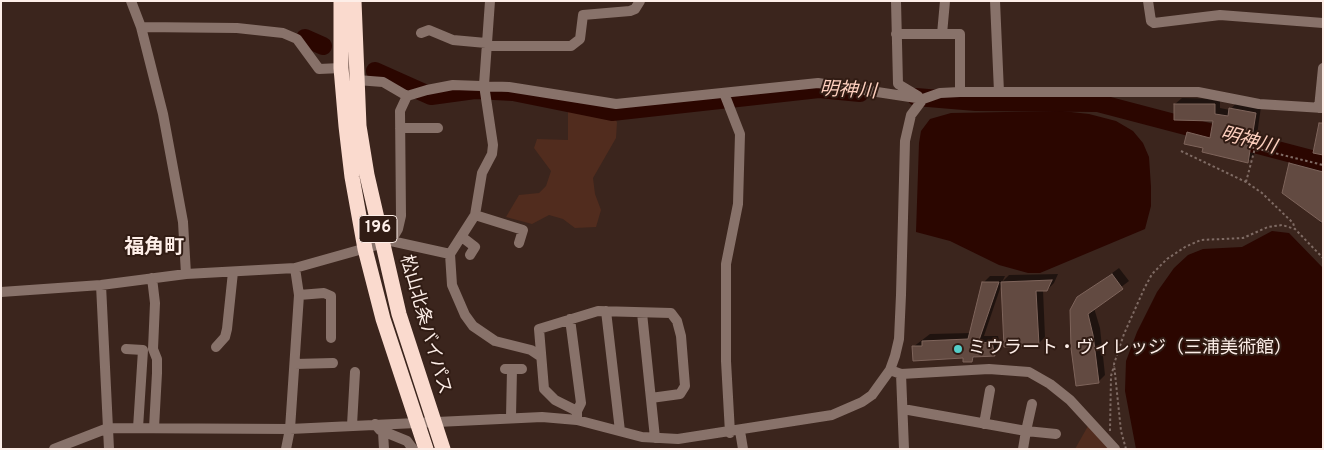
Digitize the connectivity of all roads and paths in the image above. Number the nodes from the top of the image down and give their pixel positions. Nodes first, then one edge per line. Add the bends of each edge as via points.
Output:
1 (131, 1) edge
2 (341, 1) edge
3 (354, 1) edge
4 (490, 1) edge
5 (640, 1) edge
6 (896, 1) edge
7 (945, 1) edge
8 (995, 1) edge
9 (1148, 1) edge
10 (1323, 23) edge
11 (141, 28) junction
12 (421, 33) dead end
13 (896, 34) junction
14 (942, 34) junction
15 (486, 45) junction
16 (341, 68) junction
17 (1323, 68) edge
18 (357, 80) junction
19 (484, 85) junction
20 (960, 92) junction
21 (999, 92) junction
22 (724, 93) junction
23 (411, 95) junction
24 (923, 99) junction
25 (1321, 108) edge
26 (400, 128) junction
27 (438, 128) dead end
28 (1242, 145) dead end
29 (1255, 148) junction
30 (1181, 151) dead end
31 (1323, 166) edge
32 (1246, 182) junction
33 (475, 215) junction
34 (1295, 229) junction
35 (462, 237) junction
36 (386, 243) junction
37 (519, 243) dead end
38 (365, 249) junction
39 (450, 254) junction
40 (470, 255) dead end
41 (1323, 258) edge
42 (295, 268) junction
43 (234, 272) junction
44 (186, 274) junction
45 (152, 278) junction
46 (101, 285) junction
47 (1, 292) edge
48 (299, 295) junction
49 (606, 311) junction
50 (642, 313) junction
51 (570, 319) junction
52 (331, 338) dead end
53 (216, 347) dead end
54 (126, 349) dead end
55 (540, 356) junction
56 (333, 363) dead end
57 (295, 364) junction
58 (1114, 364) junction
59 (513, 369) dead end
60 (890, 370) junction
61 (355, 372) dead end
62 (901, 374) junction
63 (990, 390) dead end
64 (651, 398) junction
65 (1032, 404) dead end
66 (903, 409) junction
67 (576, 416) junction
68 (511, 417) junction
69 (417, 421) junction
70 (433, 421) junction
71 (375, 424) junction
72 (984, 424) junction
73 (352, 425) junction
74 (108, 428) junction
75 (138, 428) junction
76 (154, 428) junction
77 (290, 429) junction
78 (620, 431) junction
79 (1026, 431) junction
80 (383, 432) junction
81 (735, 432) junction
82 (1056, 434) dead end
83 (1107, 438) junction
84 (658, 442) edge
85 (54, 449) edge
86 (109, 449) edge
87 (286, 449) edge
88 (384, 449) edge
89 (413, 449) edge
90 (426, 449) edge
91 (443, 449) edge
92 (743, 449) edge
93 (904, 449) edge
94 (1022, 449) edge
95 (1115, 449) edge
96 (1126, 449) edge

1 - 11 street
2 - 16 highway, 松山北条バイパス / 196
3 - 18 highway, 松山北条バイパス / 196
4 - 15 street
5 - 15 street via 630,12 583,15 580,38 572,46
6 - 13 street
7 - 14 street
8 - 21 street
9 - 10 street via 1154,23 1220,15
11 - 16 street via 236,28 283,33 297,39 319,69
11 - 44 street via 176,177
12 - 15 street via 429,30 453,40
13 - 14 street
13 - 24 street via 898,84
14 - 20 street via 960,34
15 - 19 street
16 - 38 highway, 松山北条バイパス / 196 via 352,177
17 - 25 street
18 - 23 street via 383,82
18 - 36 highway, 松山北条バイパス / 196 via 366,175
19 - 22 street via 616,104
19 - 23 street via 453,85
19 - 33 street via 494,145 482,173
20 - 21 street
20 - 24 street via 940,93
21 - 25 street via 1198,92 1259,104
22 - 24 street via 818,83
22 - 81 street via 740,134 738,204 726,264 726,361
23 - 26 street via 400,111
24 - 60 street via 911,115 905,141 902,295 898,339
26 - 27 street
26 - 36 street via 401,216 398,229
28 - 29 path
29 - 31 path
29 - 32 path
30 - 32 path
32 - 34 path via 1273,202
33 - 35 street
33 - 37 street via 524,230
34 - 41 path
34 - 58 path via 1282,225 1243,238 1201,240 1167,258 1152,274 1140,296
35 - 39 street
35 - 40 street via 475,247
36 - 38 street
36 - 39 street
36 - 70 highway, 松山北条バイパス / 196 via 399,314
38 - 42 street
38 - 69 highway, 松山北条バイパス / 196 via 383,320
39 - 55 street via 452,285 473,326 495,341 531,350
42 - 43 street
42 - 48 street
43 - 44 street
43 - 53 street via 227,329
44 - 45 street
45 - 46 street
45 - 76 street via 158,373
46 - 47 street
46 - 74 street
48 - 52 street via 324,292 331,296
48 - 57 street
49 - 50 street
49 - 51 street
49 - 78 street
50 - 64 street
50 - 64 street via 666,312 674,316 679,328 685,373 685,386 680,394
51 - 55 street via 539,329
51 - 67 street via 581,403
54 - 75 street via 143,350
55 - 67 street via 544,389
56 - 57 street
57 - 77 street
58 - 83 path via 1110,388 1112,423
58 - 96 path
59 - 68 street
60 - 62 street
60 - 81 street via 872,395 847,410
61 - 73 street
62 - 66 street
62 - 83 street via 989,369 1028,372 1070,400
63 - 72 street
64 - 84 street
65 - 79 street
66 - 72 street
66 - 93 street
67 - 68 street
67 - 78 street
68 - 70 street
69 - 70 street
69 - 71 street
69 - 90 highway, 松山北条バイパス / 196
70 - 91 highway, 松山北条バイパス / 196
71 - 73 street
71 - 80 street
72 - 79 street
73 - 77 street
74 - 75 street
74 - 85 street
74 - 86 street
75 - 76 street
76 - 77 street
77 - 87 street
78 - 84 street
79 - 82 street
79 - 94 street
80 - 88 street
80 - 89 street via 407,442
81 - 84 street
81 - 92 street
83 - 95 street

